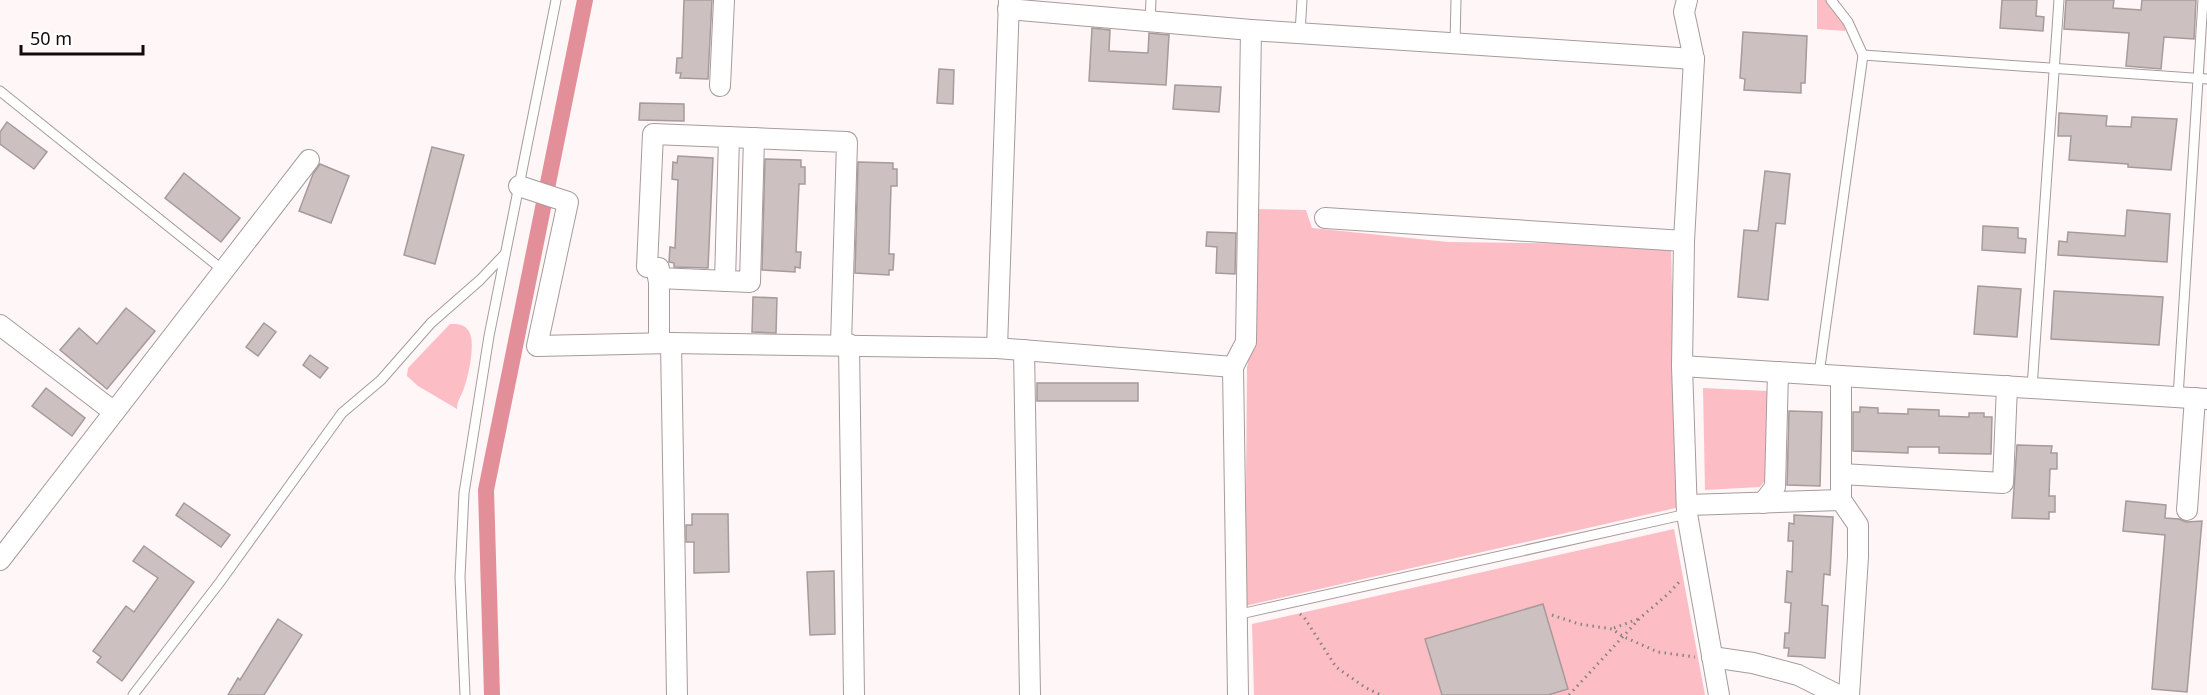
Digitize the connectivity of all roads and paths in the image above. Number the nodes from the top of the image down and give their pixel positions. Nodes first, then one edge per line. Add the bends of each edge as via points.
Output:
1 (556, 0) edge
2 (724, 0) edge
3 (737, 0) edge
4 (1151, 0) edge
5 (1302, 0) edge
6 (1456, 0) edge
7 (1688, 0) edge
8 (1832, 0) edge
9 (2059, 0) edge
10 (2203, 0) edge
11 (1008, 5) edge
12 (1150, 21) junction
13 (1251, 30) junction
14 (1300, 33) junction
15 (1455, 43) junction
16 (1863, 55) junction
17 (1694, 58) junction
18 (2054, 68) junction
19 (2197, 78) junction
20 (2207, 79) edge
21 (0, 91) edge
22 (729, 137) junction
23 (754, 138) junction
24 (309, 160) dead end
25 (519, 186) junction
26 (1325, 218) dead end
27 (1684, 241) junction
28 (505, 254) junction
29 (224, 270) junction
30 (658, 278) junction
31 (725, 281) junction
32 (0, 324) edge
33 (665, 343) junction
34 (845, 344) junction
35 (997, 348) junction
36 (1024, 350) junction
37 (1682, 366) junction
38 (1233, 367) junction
39 (1778, 372) junction
40 (1819, 374) junction
41 (1841, 376) junction
42 (2007, 386) junction
43 (2032, 388) junction
44 (2193, 398) edge
45 (114, 412) junction
46 (1840, 474) junction
47 (1841, 500) junction
48 (1763, 503) junction
49 (1687, 509) junction
50 (2187, 510) dead end
51 (0, 558) edge
52 (1696, 563) junction
53 (1287, 604) junction
54 (1236, 615) junction
55 (1552, 615) dead end
56 (1641, 617) junction
57 (1612, 629) junction
58 (1624, 637) junction
59 (1712, 657) junction
60 (134, 695) edge
61 (465, 695) edge
62 (677, 695) edge
63 (854, 695) edge
64 (1030, 695) edge
65 (1238, 695) edge
66 (1381, 695) edge
67 (1569, 695) edge
68 (1719, 695) edge
69 (1838, 695) edge
70 (1849, 695) edge

1 - 25 lane
2 - 3 street via 726,82
4 - 12 lane
5 - 14 lane
6 - 15 lane
7 - 17 street via 1684,12
8 - 16 lane via 1848,21
9 - 18 lane
10 - 19 lane
11 - 12 street
11 - 35 street
12 - 13 street
13 - 14 street
13 - 38 street via 1246,342
14 - 15 street
15 - 17 street
16 - 18 lane
16 - 40 lane
17 - 27 street
18 - 19 lane
18 - 43 lane
19 - 20 lane
19 - 44 lane
21 - 29 lane
22 - 23 street
22 - 30 street via 653,134 647,267 659,268
22 - 31 street
23 - 31 street via 750,282
23 - 34 street via 848,142
24 - 29 street
25 - 28 lane
25 - 33 street via 568,202 537,346
26 - 27 street
27 - 37 street
28 - 60 lane via 431,323 381,380 342,413
28 - 61 lane via 464,493 460,577
29 - 45 street
30 - 31 street
30 - 33 street
32 - 45 street
33 - 34 street
33 - 62 street
34 - 35 street
34 - 63 street
35 - 36 street
36 - 38 street
36 - 64 street
37 - 39 street
37 - 49 street
38 - 54 street
39 - 40 street
39 - 48 street via 1775,487
40 - 41 street
41 - 42 street
41 - 46 street
42 - 43 street
42 - 46 street via 2003,483
43 - 44 street
44 - 50 street
45 - 51 street
46 - 47 street
47 - 48 street
47 - 70 street via 1858,525
48 - 49 street
49 - 52 street
49 - 53 lane
52 - 56 path
52 - 59 street
53 - 54 lane
53 - 66 path via 1304,617 1336,667
54 - 65 street
55 - 57 path
56 - 57 path
56 - 58 path
57 - 58 path
58 - 59 path via 1658,652
58 - 67 path
59 - 68 street
59 - 69 street via 1798,675

